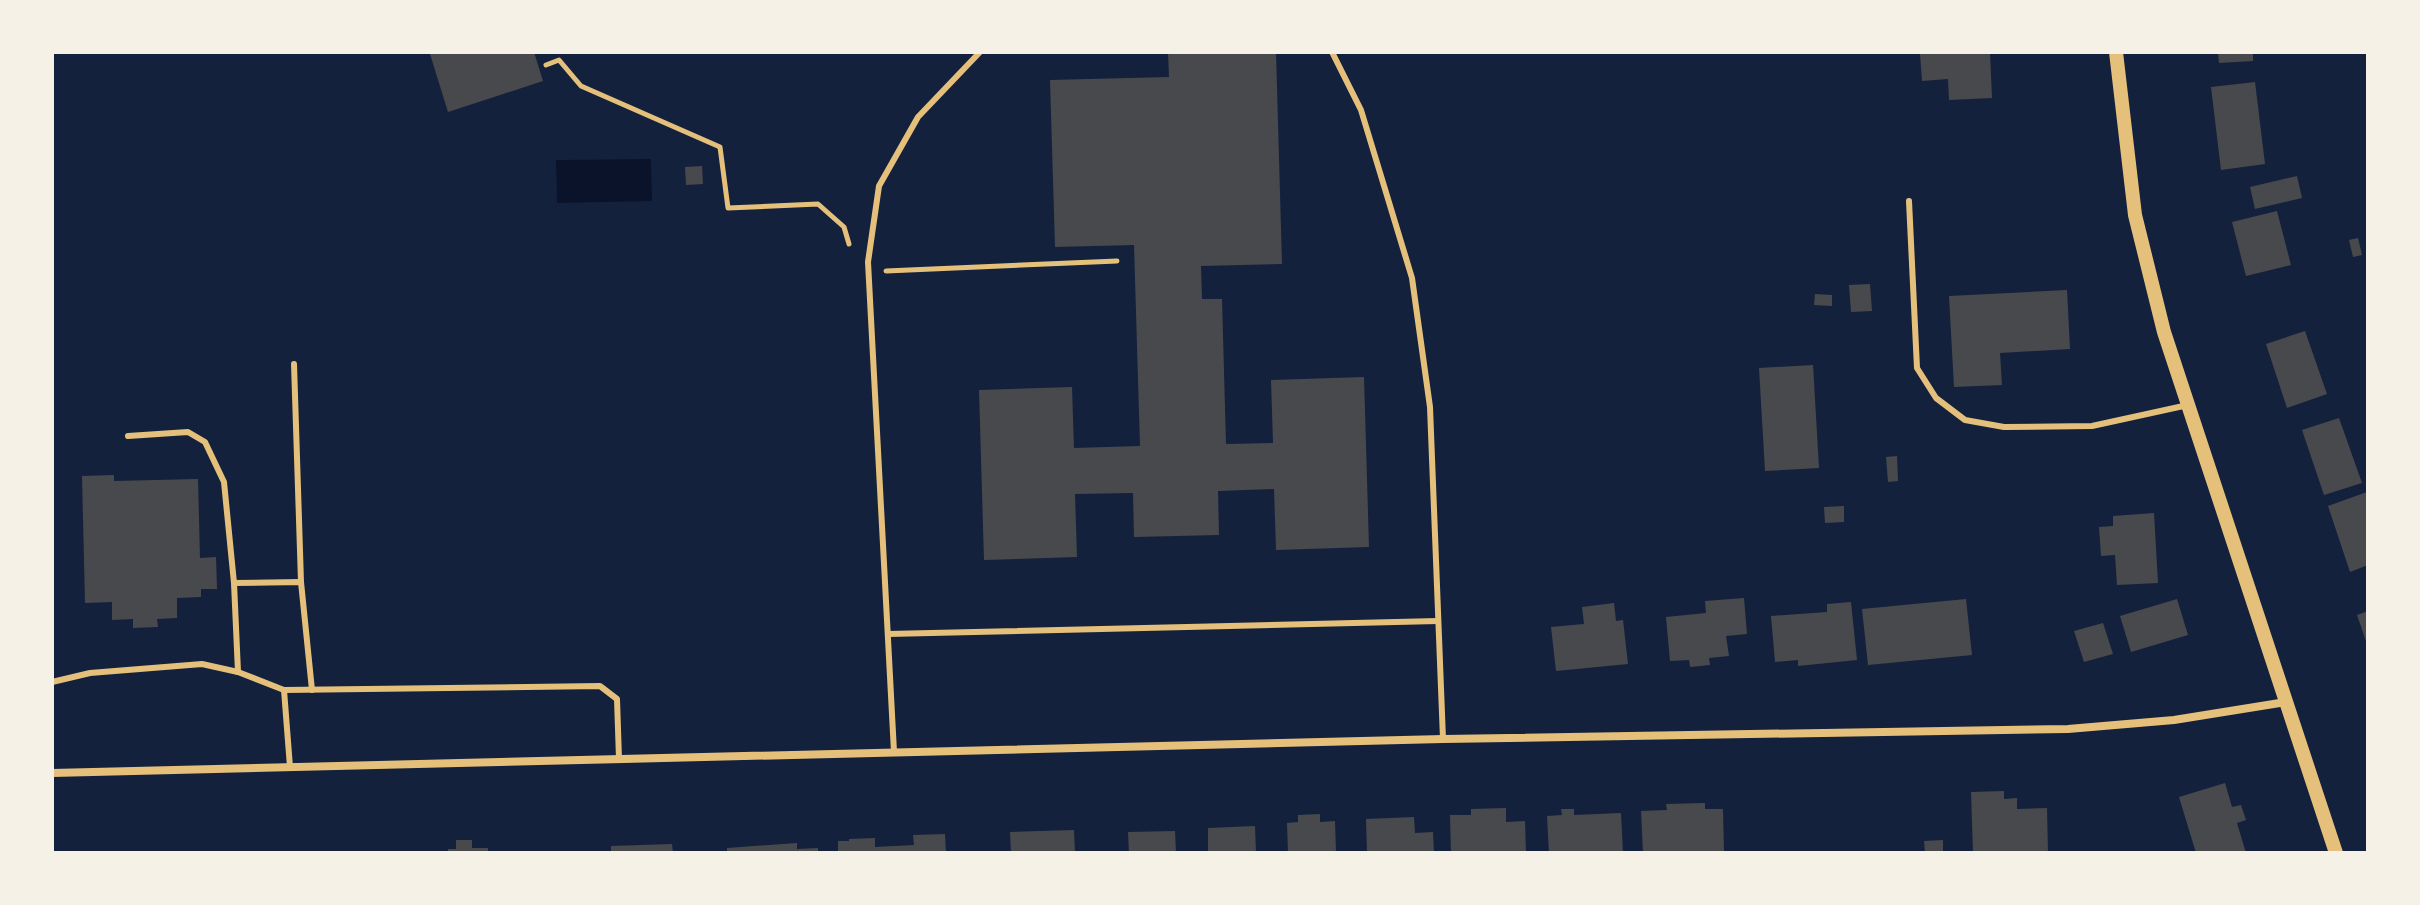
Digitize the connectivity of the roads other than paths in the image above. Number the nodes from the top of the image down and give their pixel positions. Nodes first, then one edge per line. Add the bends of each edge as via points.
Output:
1 (980, 52) edge
2 (1332, 52) edge
3 (2116, 52) edge
4 (1909, 201) dead end
5 (294, 364) dead end
6 (2188, 404) junction
7 (128, 436) dead end
8 (301, 582) junction
9 (234, 583) junction
10 (1438, 621) junction
11 (888, 634) junction
12 (238, 672) junction
13 (52, 682) edge
14 (284, 690) junction
15 (312, 690) junction
16 (2286, 702) junction
17 (1443, 739) junction
18 (894, 752) junction
19 (619, 759) junction
20 (290, 767) junction
21 (52, 773) edge
22 (2336, 853) edge

1 - 11 lane via 918,117 879,186 868,272
2 - 10 lane via 1361,110 1412,278 1430,407
3 - 6 street via 2135,215
4 - 6 lane via 1917,368 1936,398 1965,420 2004,427 2092,426
5 - 8 lane
6 - 16 street
7 - 9 lane via 188,432 205,442 224,482
8 - 9 lane
8 - 15 lane
9 - 12 lane
10 - 11 lane
10 - 17 lane
11 - 18 lane
12 - 13 lane via 202,664 90,673
12 - 14 lane
14 - 15 lane
14 - 20 lane
15 - 19 lane via 600,686 617,699
16 - 17 street via 2174,720 2068,729
16 - 22 street
17 - 18 street
18 - 19 street
19 - 20 street
20 - 21 street

